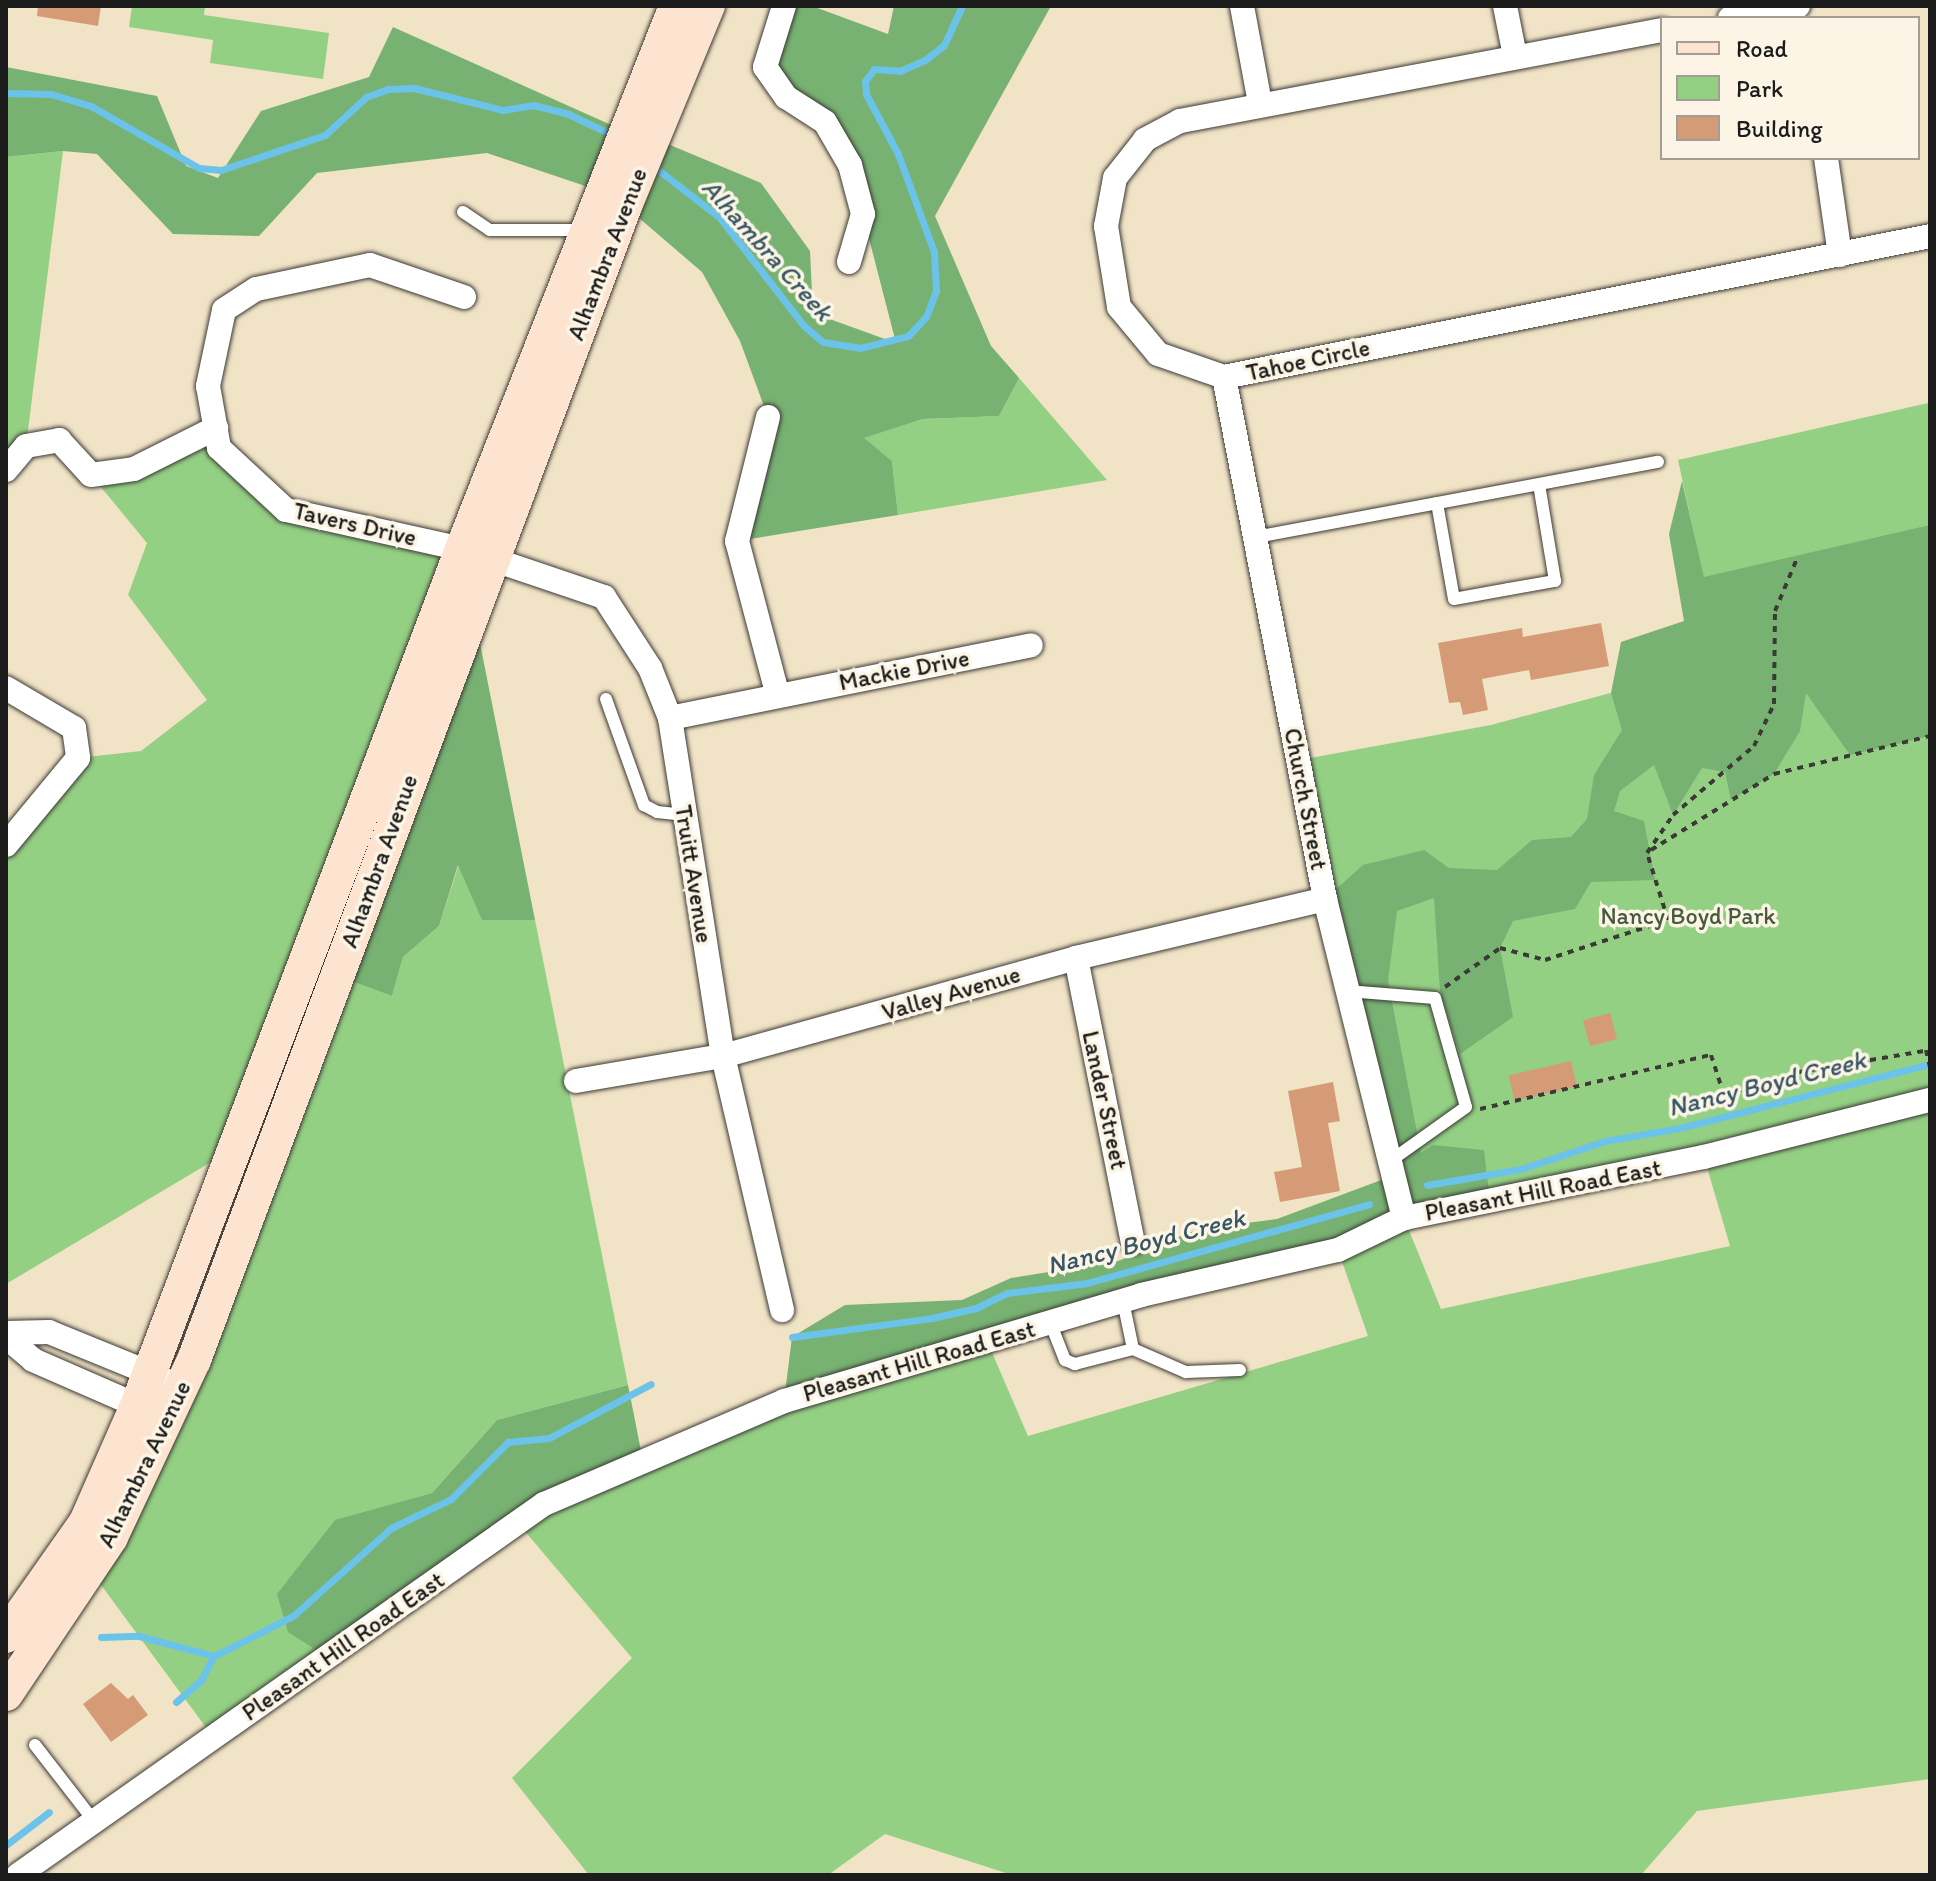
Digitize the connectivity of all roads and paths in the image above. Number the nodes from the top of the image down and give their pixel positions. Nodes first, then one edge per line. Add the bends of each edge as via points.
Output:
1 (676, 6) edge
2 (708, 6) edge
3 (784, 6) edge
4 (1242, 6) edge
5 (1505, 6) edge
6 (1801, 6) edge
7 (1742, 16) edge
8 (1660, 30) edge
9 (1515, 56) junction
10 (1260, 103) junction
11 (640, 135) junction
12 (1826, 160) edge
13 (463, 212) dead end
14 (599, 236) junction
15 (1930, 236) edge
16 (1840, 255) junction
17 (849, 262) dead end
18 (464, 297) dead end
19 (1224, 377) junction
20 (768, 417) dead end
21 (216, 428) junction
22 (1658, 462) dead end
23 (6, 470) edge
24 (1539, 484) junction
25 (1437, 503) junction
26 (1256, 537) junction
27 (477, 554) junction
28 (1798, 556) dead end
29 (1031, 645) dead end
30 (6, 688) edge
31 (778, 696) junction
32 (606, 699) dead end
33 (670, 718) junction
34 (1930, 736) edge
35 (685, 815) junction
36 (6, 845) edge
37 (1647, 853) junction
38 (1325, 899) junction
39 (1930, 931) edge
40 (1076, 958) junction
41 (1930, 983) edge
42 (1347, 991) junction
43 (1440, 991) dead end
44 (1928, 1050) edge
45 (723, 1056) junction
46 (1930, 1068) edge
47 (576, 1081) dead end
48 (1473, 1096) dead end
49 (1930, 1100) edge
50 (1389, 1162) junction
51 (1404, 1218) junction
52 (1133, 1242) dead end
53 (1123, 1301) junction
54 (782, 1310) dead end
55 (1050, 1322) junction
56 (6, 1335) edge
57 (1133, 1349) junction
58 (1240, 1370) dead end
59 (149, 1373) junction
60 (182, 1387) junction
61 (137, 1406) junction
62 (169, 1420) junction
63 (6, 1636) edge
64 (6, 1694) edge
65 (35, 1745) dead end
66 (94, 1821) junction
67 (18, 1875) edge

1 - 11 main road, Alhambra Avenue
2 - 11 main road, Alhambra Avenue
3 - 17 street via 765,67 786,97 825,122 850,165 863,214
4 - 10 street
5 - 9 street
6 - 7 street
8 - 9 street, Tahoe Circle
9 - 10 street, Tahoe Circle
10 - 19 street, Tahoe Circle via 1180,121 1145,140 1115,178 1106,226 1119,307 1158,354
11 - 14 main road, Alhambra Avenue
12 - 16 street
13 - 14 lane via 490,230 573,226
14 - 27 main road, Alhambra Avenue
15 - 16 street, Tahoe Circle
16 - 19 street, Tahoe Circle
18 - 21 street, Tavers Drive via 370,265 256,289 224,310 208,386
19 - 26 street, Church Street
20 - 31 street via 737,541
21 - 23 street via 134,469 91,475 59,440 26,446
21 - 27 street, Tavers Drive via 219,448 286,510
22 - 24 lane
24 - 25 lane
24 - 25 lane via 1555,581 1454,599
25 - 26 lane
26 - 38 street, Church Street
27 - 33 street, Truitt Avenue via 604,597 650,668
27 - 59 main road, Alhambra Avenue
27 - 60 main road, Alhambra Avenue
28 - 37 path via 1775,611 1774,704 1754,746 1673,815
29 - 31 street, Mackie Drive
30 - 36 street via 74,728 78,758
31 - 33 street, Mackie Drive
32 - 35 lane via 644,805
33 - 35 street, Truitt Avenue
34 - 37 path via 1774,774
35 - 45 street, Truitt Avenue
37 - 43 path via 1668,920 1545,960 1500,948
38 - 40 street, Valley Avenue
38 - 42 street, Church Street
39 - 41 path
40 - 45 street, Valley Avenue
40 - 52 street, Lander Street
42 - 50 street, Church Street
42 - 50 lane via 1435,998 1466,1107
44 - 46 path
44 - 48 path via 1799,1072 1724,1095 1711,1055 1478,1109
45 - 47 street, Valley Avenue
45 - 54 street, Truitt Avenue
49 - 51 street, Pleasant Hill Road East via 1704,1157
50 - 51 street, Church Street
51 - 53 street, Pleasant Hill Road East via 1338,1250
53 - 55 street, Pleasant Hill Road East
53 - 57 lane
55 - 57 lane via 1065,1360 1075,1364
55 - 66 street, Pleasant Hill Road East via 784,1401 544,1504
56 - 59 street via 49,1332
56 - 61 street via 33,1360
57 - 58 lane via 1186,1372
59 - 60 street
59 - 61 main road, Alhambra Avenue
60 - 62 main road, Alhambra Avenue
61 - 62 street
61 - 63 main road, Alhambra Avenue via 86,1522
62 - 64 main road, Alhambra Avenue via 111,1537
65 - 66 lane
66 - 67 street, Pleasant Hill Road East

